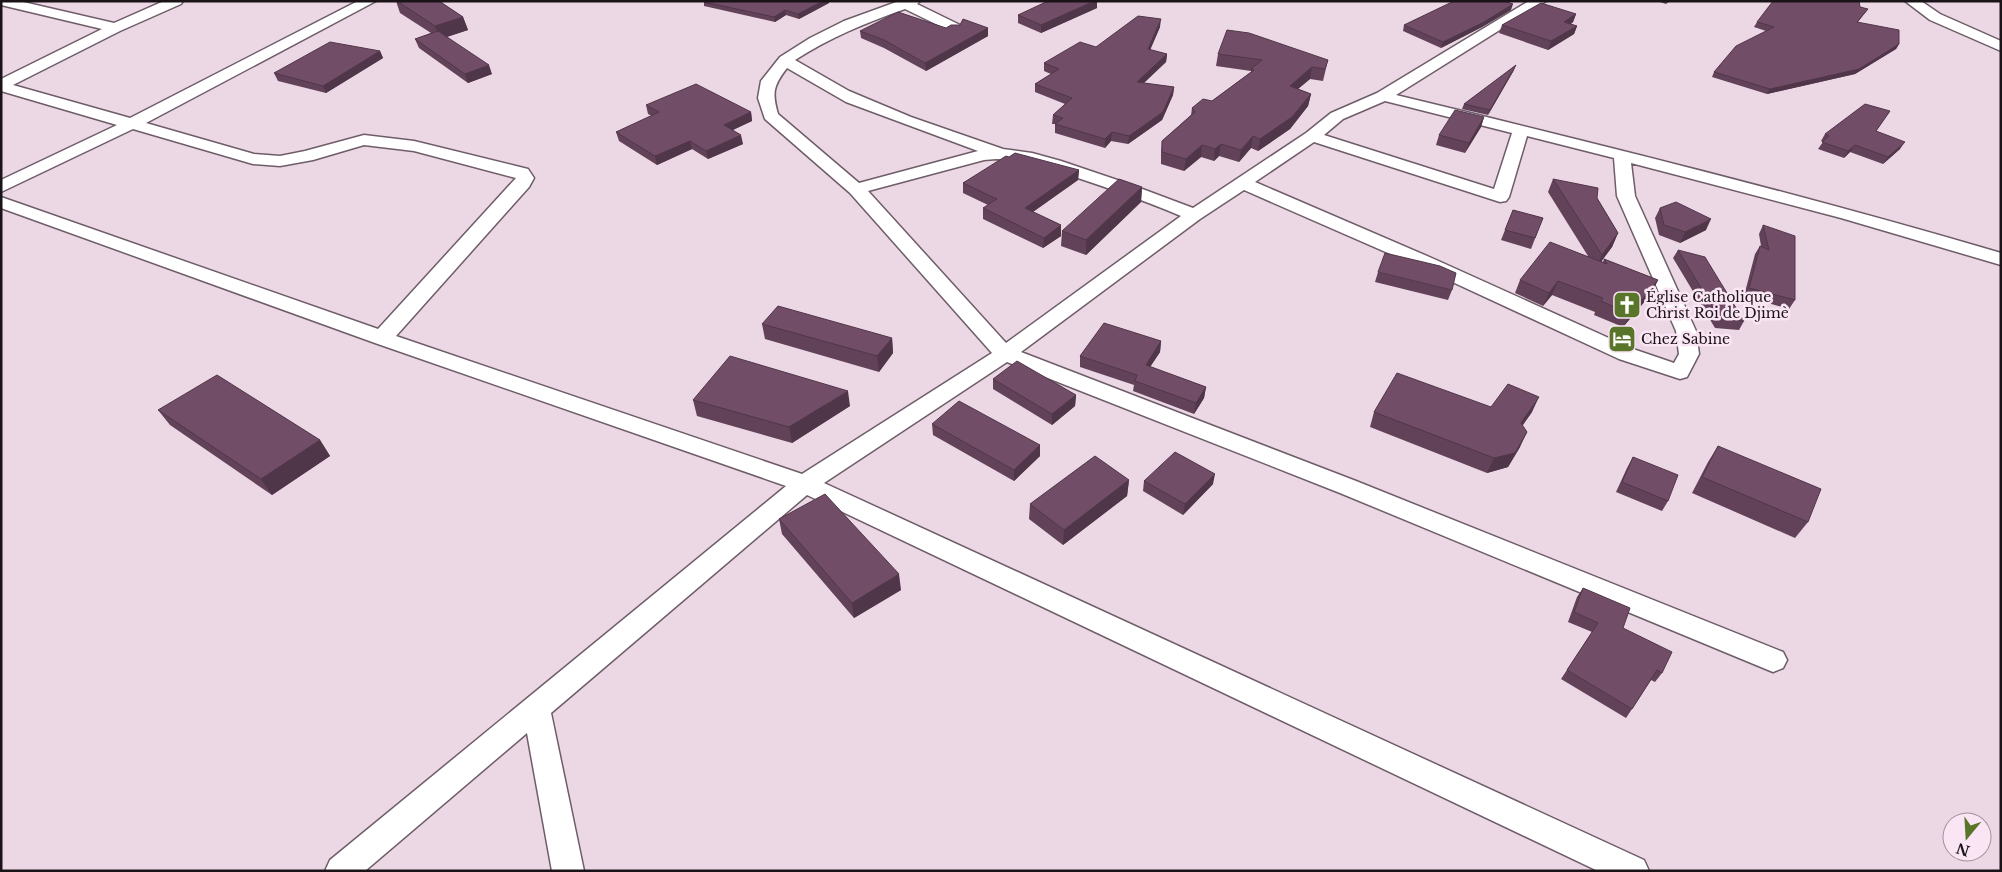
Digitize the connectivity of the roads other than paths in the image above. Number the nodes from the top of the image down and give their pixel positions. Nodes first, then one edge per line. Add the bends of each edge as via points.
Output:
1 (1, 1) edge
2 (176, 1) edge
3 (369, 1) edge
4 (1912, 1) edge
5 (909, 3) edge
6 (1527, 5) edge
7 (115, 28) junction
8 (955, 28) edge
9 (2001, 47) edge
10 (785, 60) junction
11 (1, 86) edge
12 (1383, 96) junction
13 (133, 123) junction
14 (1521, 130) junction
15 (1312, 136) junction
16 (999, 153) junction
17 (1622, 154) junction
18 (1241, 182) junction
19 (1, 187) edge
20 (856, 189) junction
21 (1, 202) edge
22 (1194, 215) junction
23 (2001, 259) edge
24 (382, 338) junction
25 (1005, 354) junction
26 (804, 484) junction
27 (1772, 660) dead end
28 (536, 707) junction
29 (341, 871) edge
30 (568, 871) edge
31 (1633, 871) edge

1 - 7 street
2 - 7 street
3 - 13 street
4 - 9 street via 1935,17
5 - 8 street
5 - 10 street via 849,24
6 - 12 street
7 - 11 street
10 - 16 street via 851,98
10 - 20 street via 769,81 766,98 771,116
11 - 13 street
12 - 14 street
12 - 15 street via 1336,116
13 - 19 street
13 - 24 street via 253,159 289,159 364,140 414,146 522,173 523,183
14 - 15 street via 1500,197
14 - 17 street
15 - 18 street
16 - 20 street via 983,154
16 - 22 street via 1040,160 1142,193
17 - 18 street via 1626,196 1686,331 1689,354 1680,372 1626,354
17 - 23 street
18 - 22 street
20 - 25 street
21 - 24 street
22 - 25 street
24 - 26 street
25 - 26 street
25 - 27 street via 1385,502
26 - 28 street
26 - 31 street
28 - 29 street
28 - 30 street

